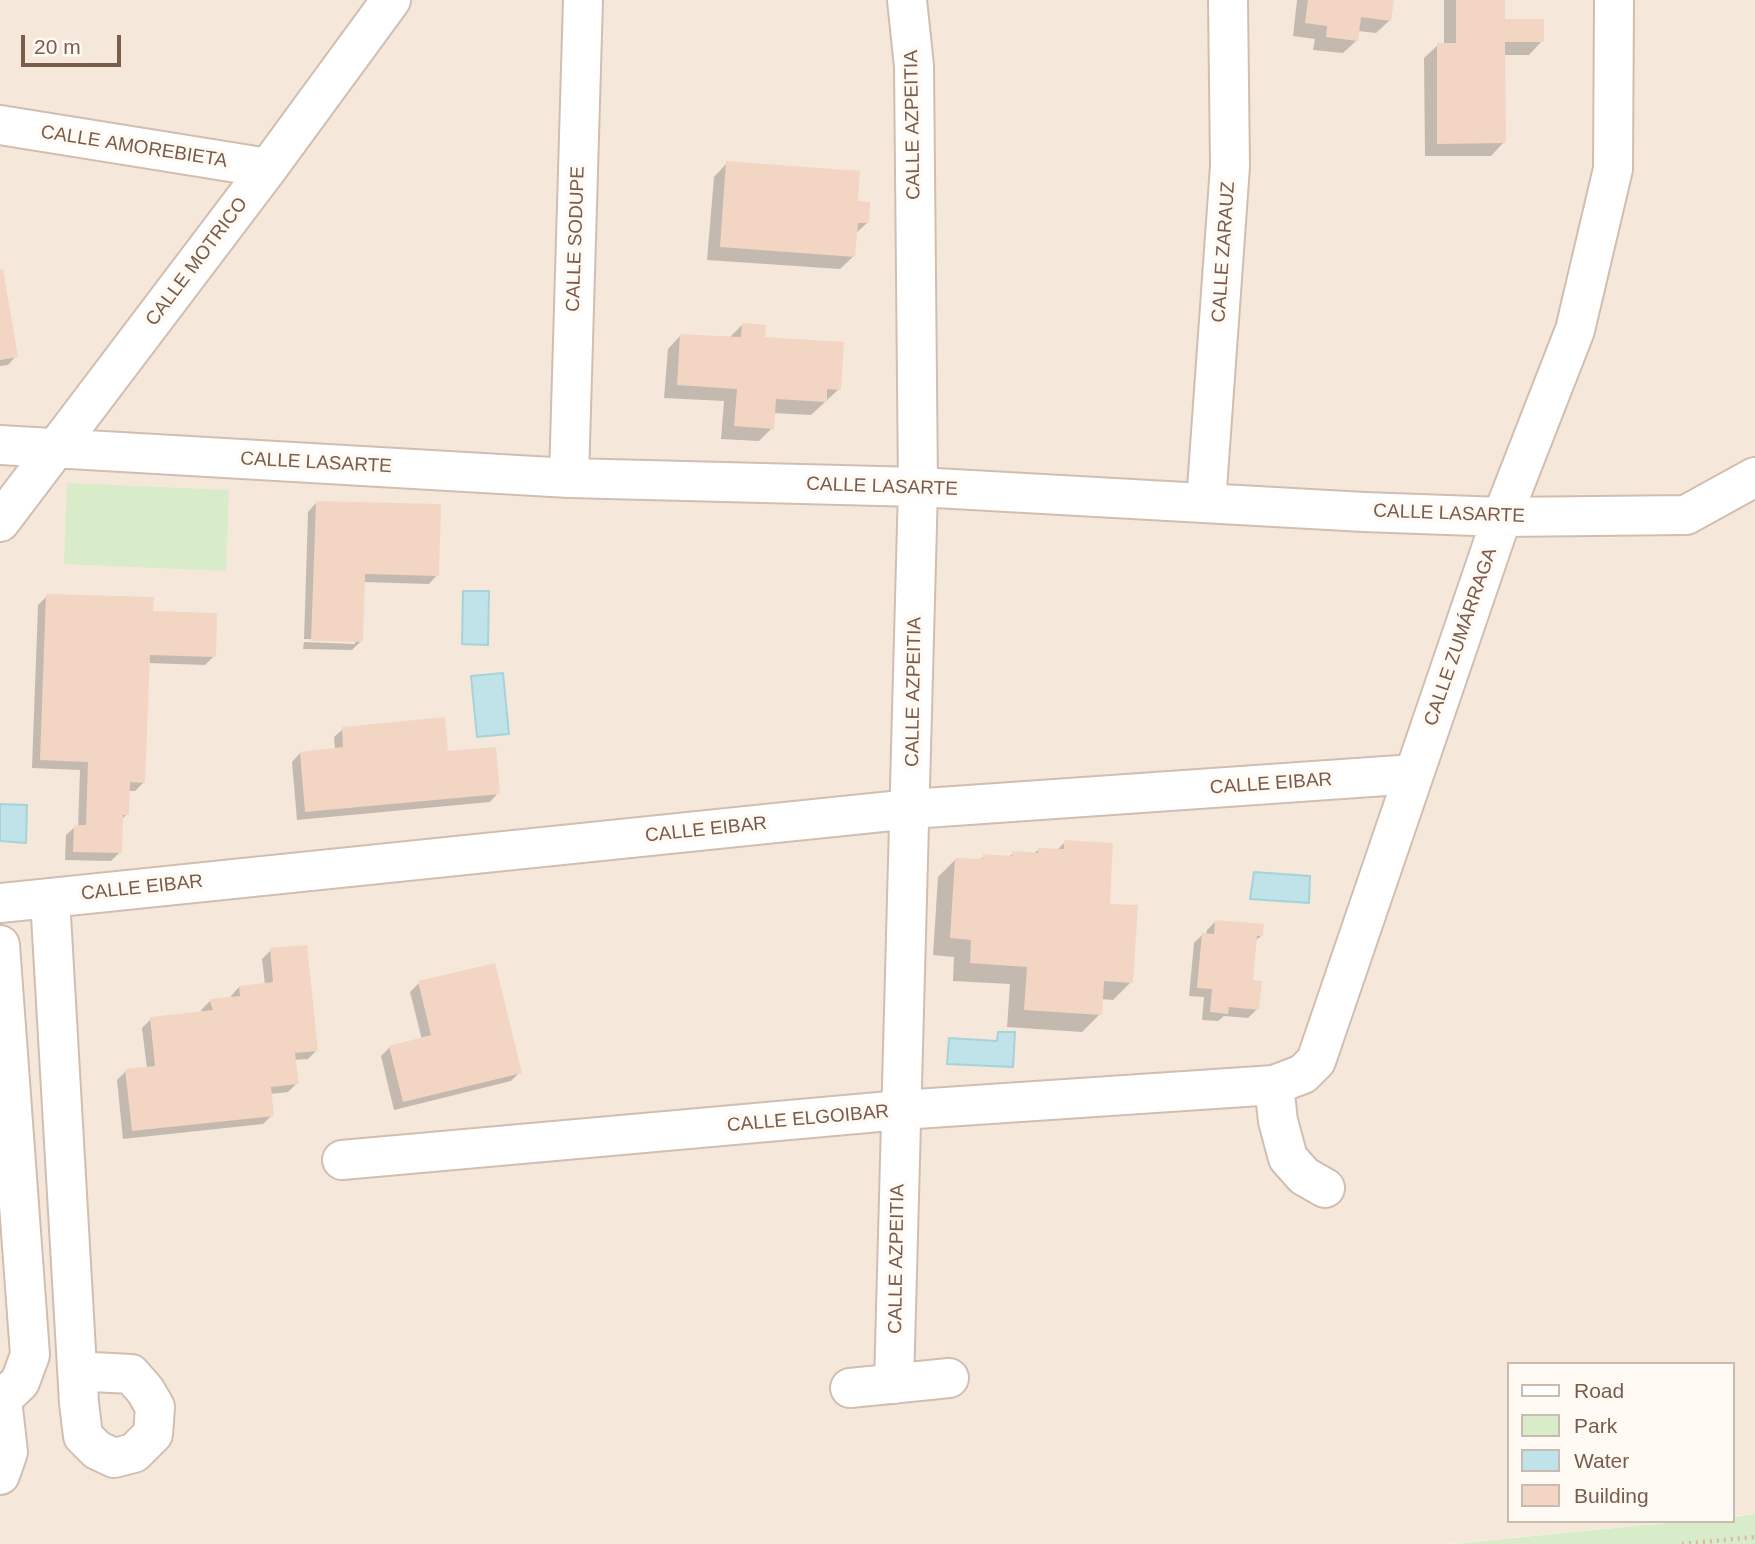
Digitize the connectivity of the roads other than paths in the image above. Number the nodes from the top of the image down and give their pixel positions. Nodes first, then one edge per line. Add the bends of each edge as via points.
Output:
1 (391, 0) edge
2 (583, 0) edge
3 (907, 0) edge
4 (1228, 0) edge
5 (1614, 0) edge
6 (0, 125) edge
7 (268, 168) junction
8 (0, 445) edge
9 (56, 447) junction
10 (1755, 477) edge
11 (569, 478) junction
12 (918, 487) junction
13 (1206, 503) junction
14 (1502, 517) junction
15 (0, 522) edge
16 (1414, 775) junction
17 (911, 809) junction
18 (51, 898) junction
19 (0, 903) edge
20 (0, 945) edge
21 (1274, 1085) junction
22 (901, 1110) junction
23 (342, 1160) dead end
24 (1325, 1188) dead end
25 (78, 1374) dead end
26 (949, 1378) dead end
27 (894, 1384) junction
28 (850, 1388) dead end
29 (1, 1401) edge
30 (0, 1475) edge

1 - 7 street, CALLE MOTRICO
2 - 11 street, CALLE SODUPE
3 - 12 street, CALLE AZPEITIA via 914,66
4 - 13 street, CALLE ZARAUZ via 1230,166
5 - 14 street, CALLE ZUMÁRRAGA via 1613,169 1575,330
6 - 7 street, CALLE AMOREBIETA
7 - 9 street, CALLE MOTRICO
8 - 9 street, CALLE LASARTE
9 - 11 street, CALLE LASARTE
9 - 15 street, CALLE MOTRICO
10 - 14 street, CALLE LASARTE via 1686,515
11 - 12 street, CALLE LASARTE
12 - 13 street, CALLE LASARTE
12 - 17 street, CALLE AZPEITIA
13 - 14 street, CALLE LASARTE
14 - 16 street, CALLE ZUMÁRRAGA
16 - 17 street, CALLE EIBAR
16 - 21 street, CALLE ZUMÁRRAGA via 1316,1061 1303,1074
17 - 18 street, CALLE EIBAR
17 - 22 street, CALLE AZPEITIA
18 - 19 street, CALLE EIBAR
18 - 25 street
20 - 29 street via 30,1355 20,1382
21 - 22 street, CALLE ELGOIBAR
21 - 24 street via 1288,1158 1304,1176
22 - 23 street, CALLE ELGOIBAR
22 - 27 street, CALLE AZPEITIA
26 - 27 street
27 - 28 street
29 - 30 street via 8,1452

